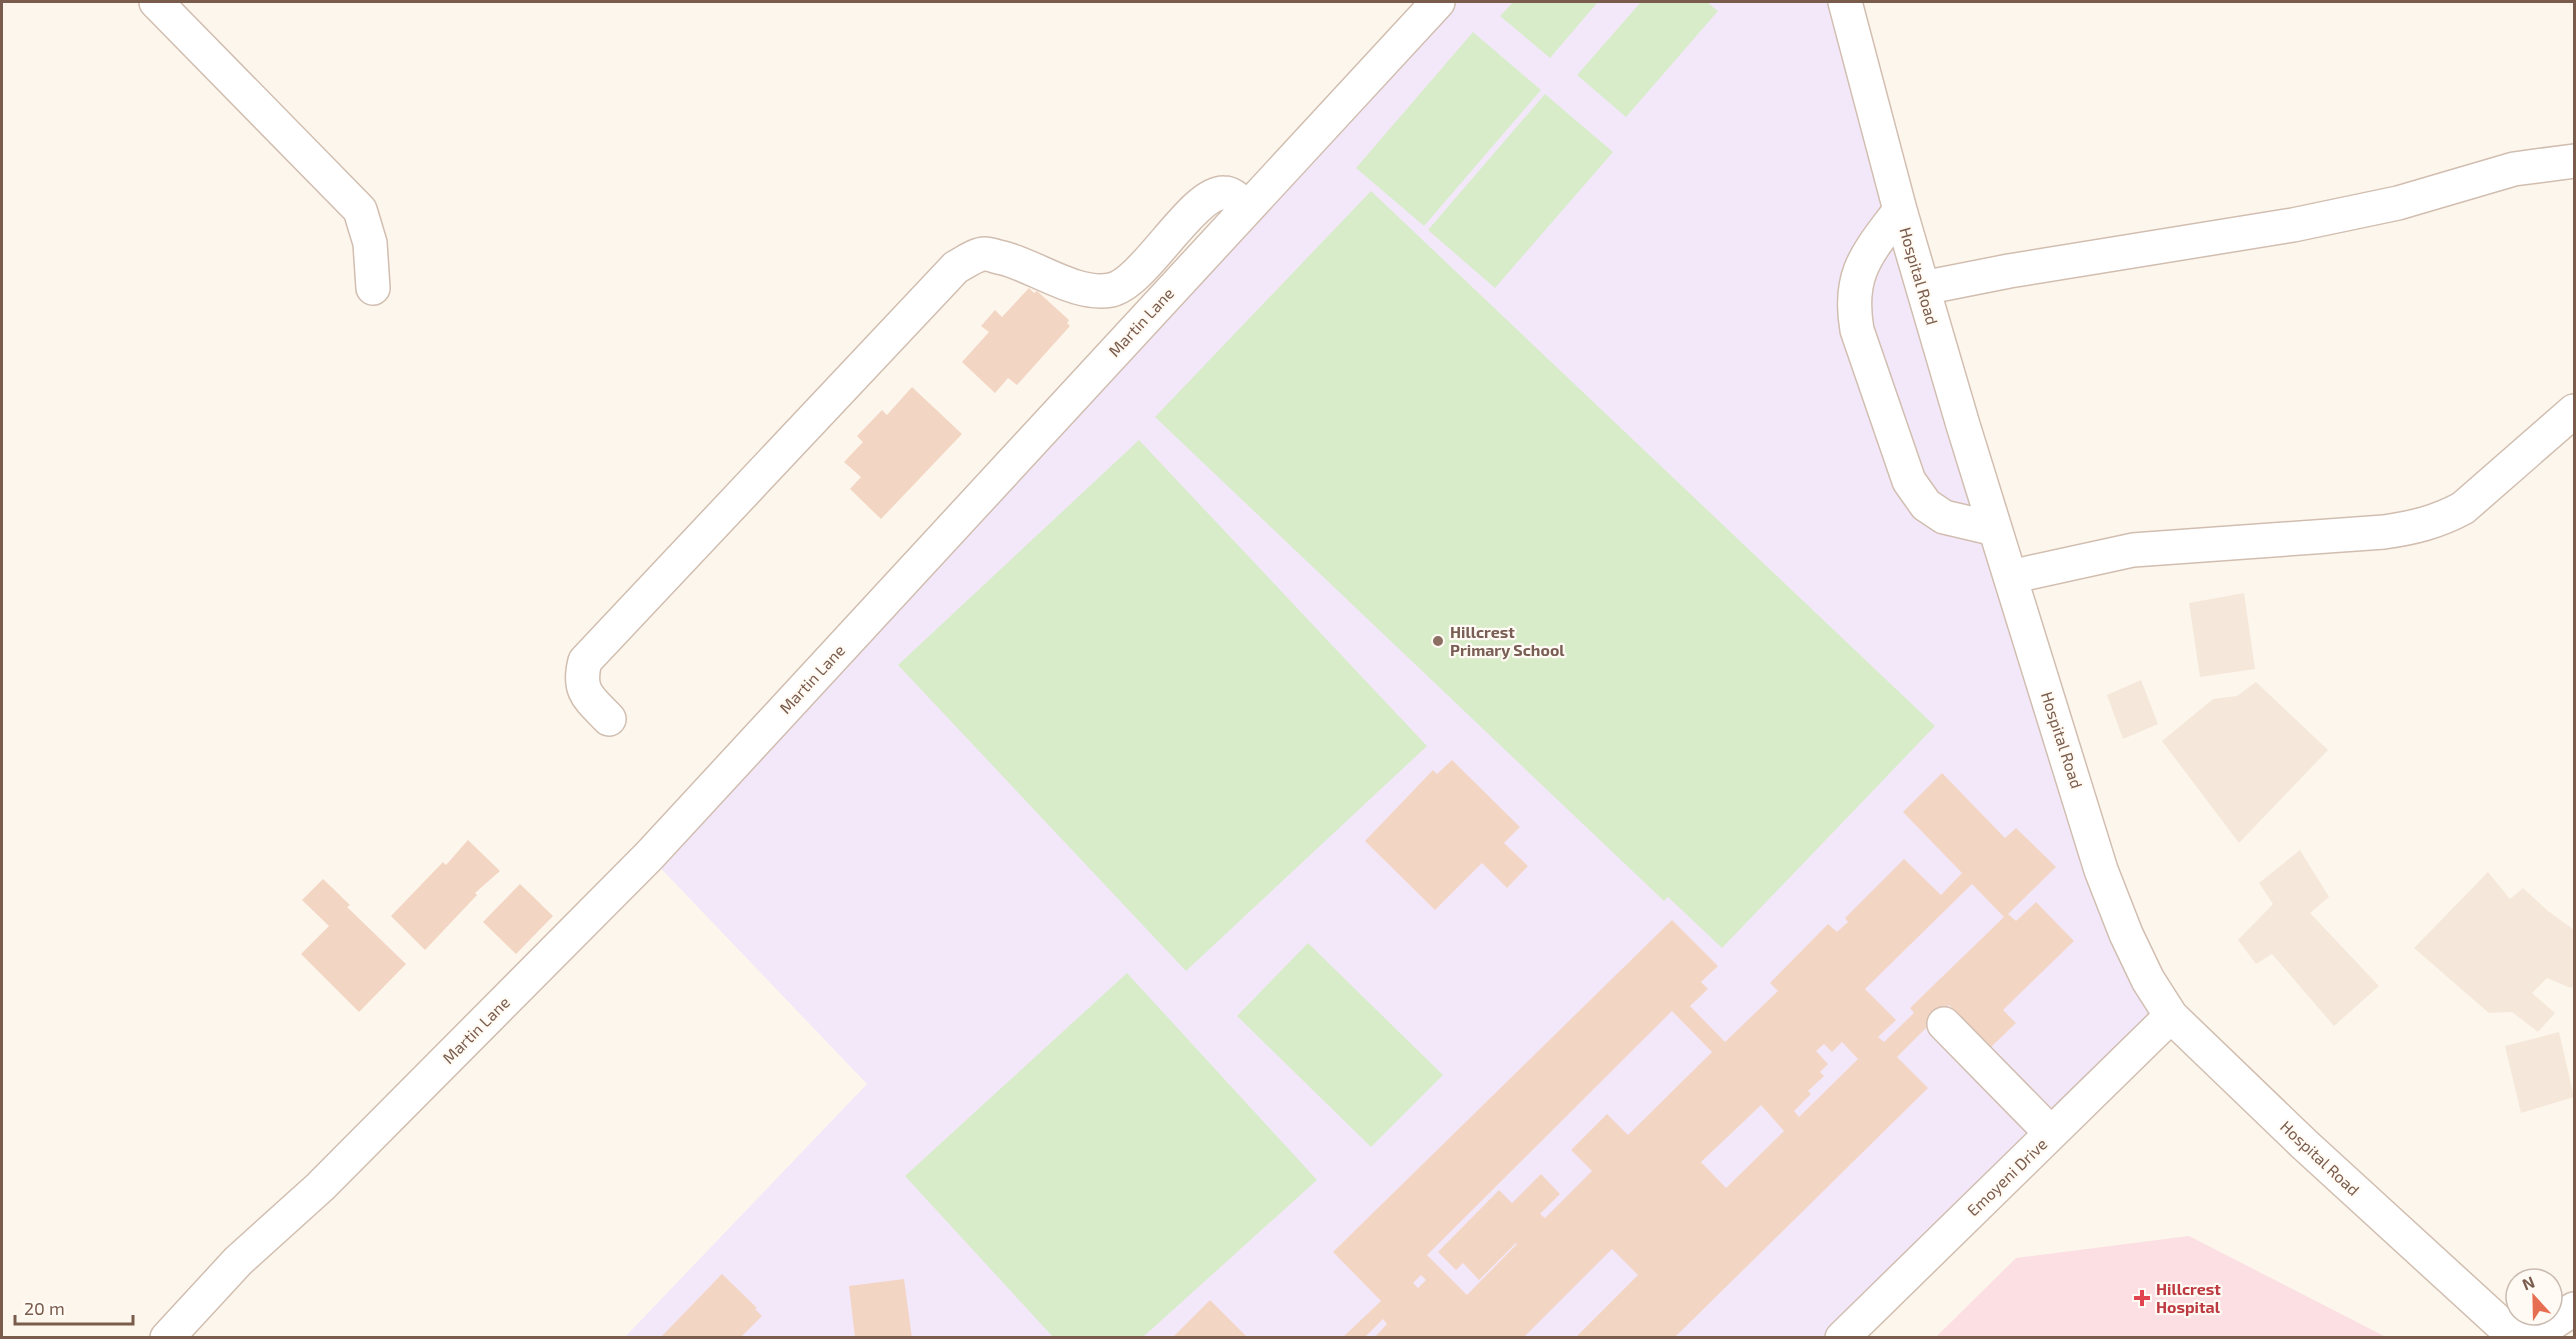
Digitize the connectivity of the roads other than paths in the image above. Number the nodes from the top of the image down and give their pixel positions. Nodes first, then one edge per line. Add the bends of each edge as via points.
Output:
1 (156, 2) edge
2 (1438, 2) edge
3 (1845, 2) edge
4 (2574, 161) edge
5 (1247, 207) junction
6 (1900, 210) junction
7 (373, 288) dead end
8 (1923, 288) junction
9 (2574, 411) edge
10 (1995, 528) junction
11 (2010, 577) junction
12 (609, 719) dead end
13 (2171, 1016) junction
14 (1944, 1024) dead end
15 (2051, 1134) junction
16 (2574, 1309) edge
17 (167, 1338) edge
18 (1842, 1338) edge
19 (2516, 1338) edge
20 (2529, 1338) edge

1 - 7 street via 360,210 370,243
2 - 5 street, Martin Lane
3 - 6 street, Hospital Road
4 - 8 street via 2514,169 2398,203 2293,225
5 - 12 street via 1232,195 1211,196 1129,280 1112,290 1086,289 1017,261 984,254 956,267 585,661 581,676 584,692
5 - 17 street, Martin Lane via 649,856 320,1187 238,1261
6 - 8 street, Hospital Road
6 - 10 street via 1860,267 1853,308 1857,330 1909,481 1926,505 1944,517
8 - 10 street, Hospital Road
9 - 11 street via 2463,508 2416,528 2133,550
10 - 11 street, Hospital Road
11 - 13 street, Hospital Road via 2101,870 2148,980
13 - 15 street, Emoyeni Drive
13 - 19 street, Hospital Road
14 - 15 street
15 - 18 street, Emoyeni Drive
16 - 20 street

